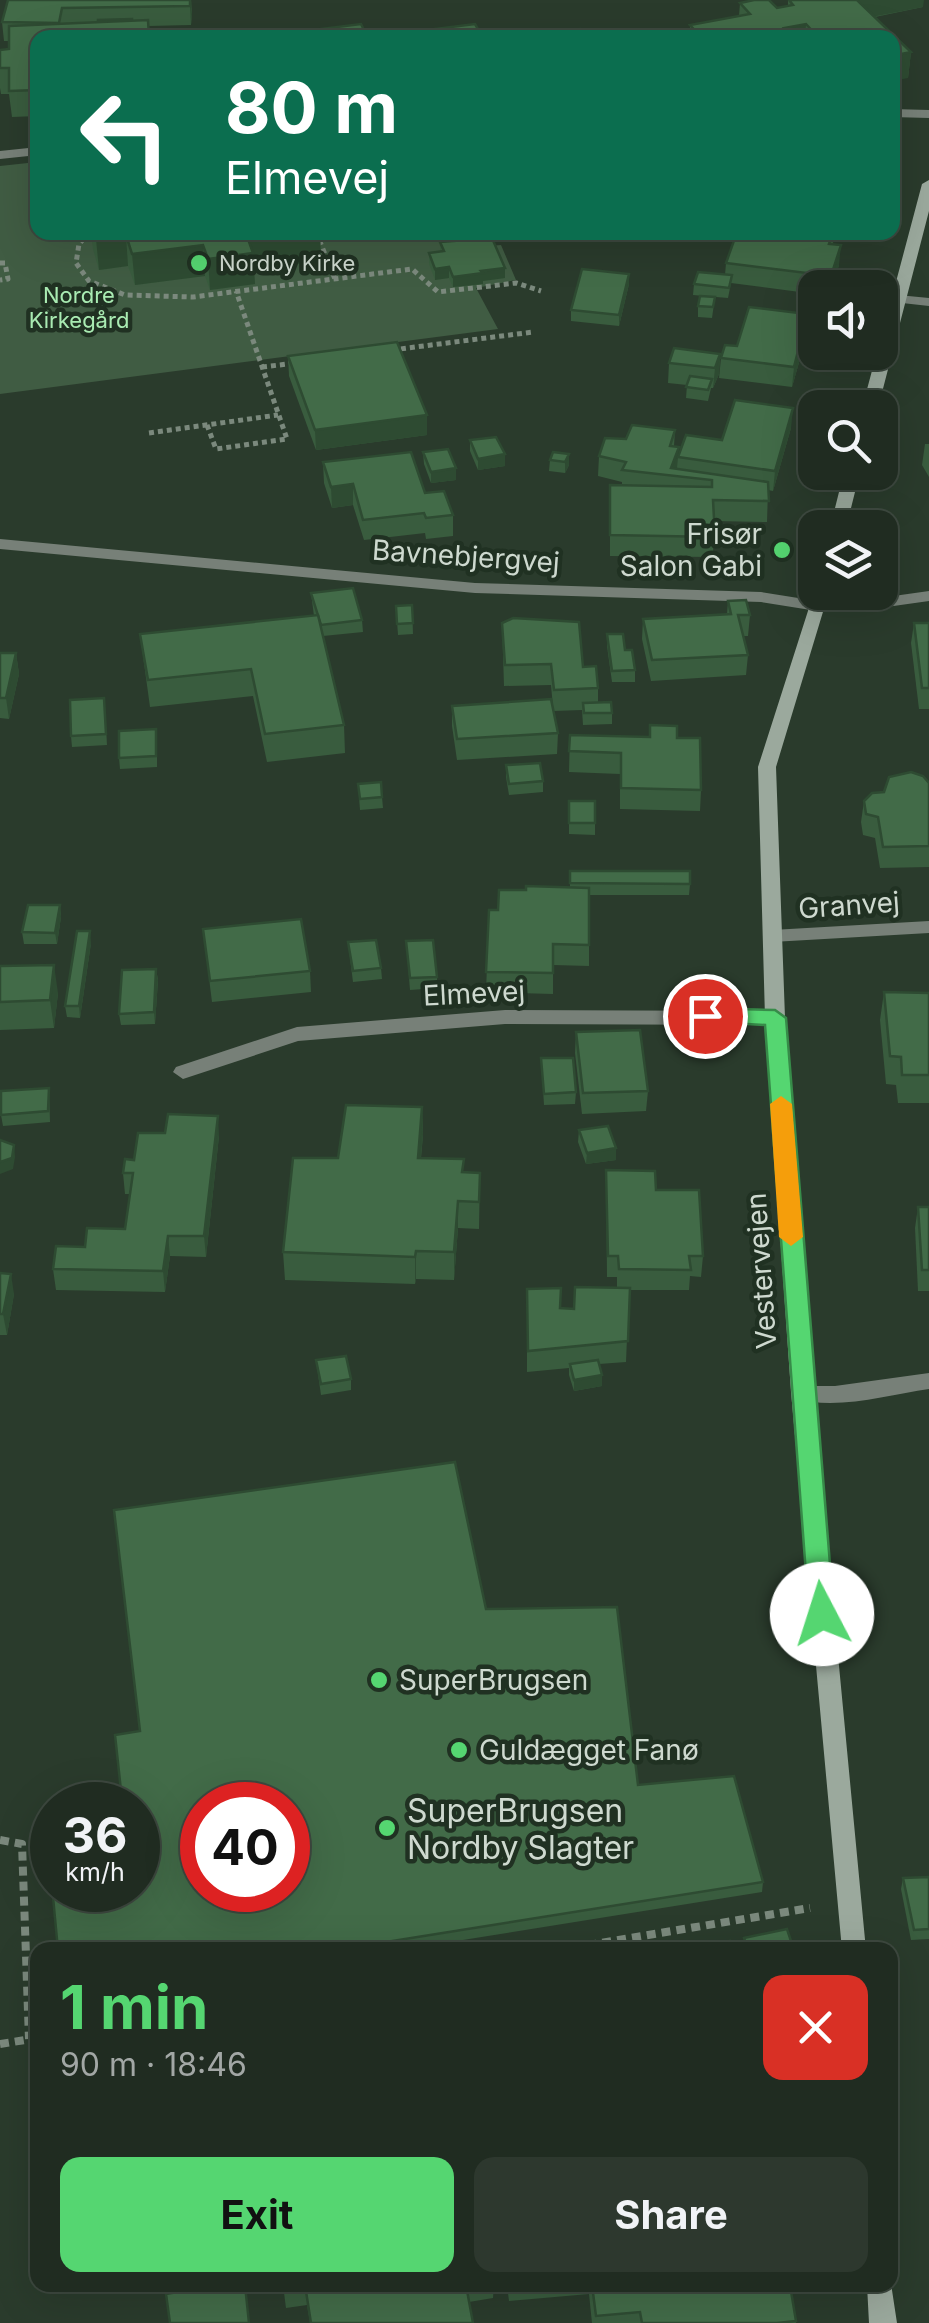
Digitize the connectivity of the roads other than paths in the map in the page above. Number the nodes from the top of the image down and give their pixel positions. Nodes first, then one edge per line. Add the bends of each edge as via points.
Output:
1 (900, 113) edge
2 (929, 114) edge
3 (30, 152) edge
4 (0, 156) edge
5 (929, 184) edge
6 (898, 299) joint
7 (929, 302) edge
8 (0, 544) edge
9 (929, 596) edge
10 (798, 598) edge
11 (898, 600) edge
12 (816, 610) edge
13 (929, 927) edge
14 (772, 936) junction
15 (775, 1018) junction
16 (183, 1072) dead end
17 (929, 1380) edge
18 (802, 1392) junction
19 (853, 1942) edge
20 (881, 2292) edge
21 (883, 2323) edge

1 - 2 street
3 - 4 street
5 - 6 street
6 - 7 street
8 - 10 street, Bavnebjergvej via 475,588
9 - 11 street, Bavnebjergvej
12 - 14 street, Vestervejen via 768,767
13 - 14 street, Granvej
14 - 15 street, Vestervejen
15 - 16 street, Elmevej via 506,1017 313,1032
15 - 18 street, Vestervejen
17 - 18 street via 835,1394
18 - 19 street, Vestervejen
20 - 21 street

